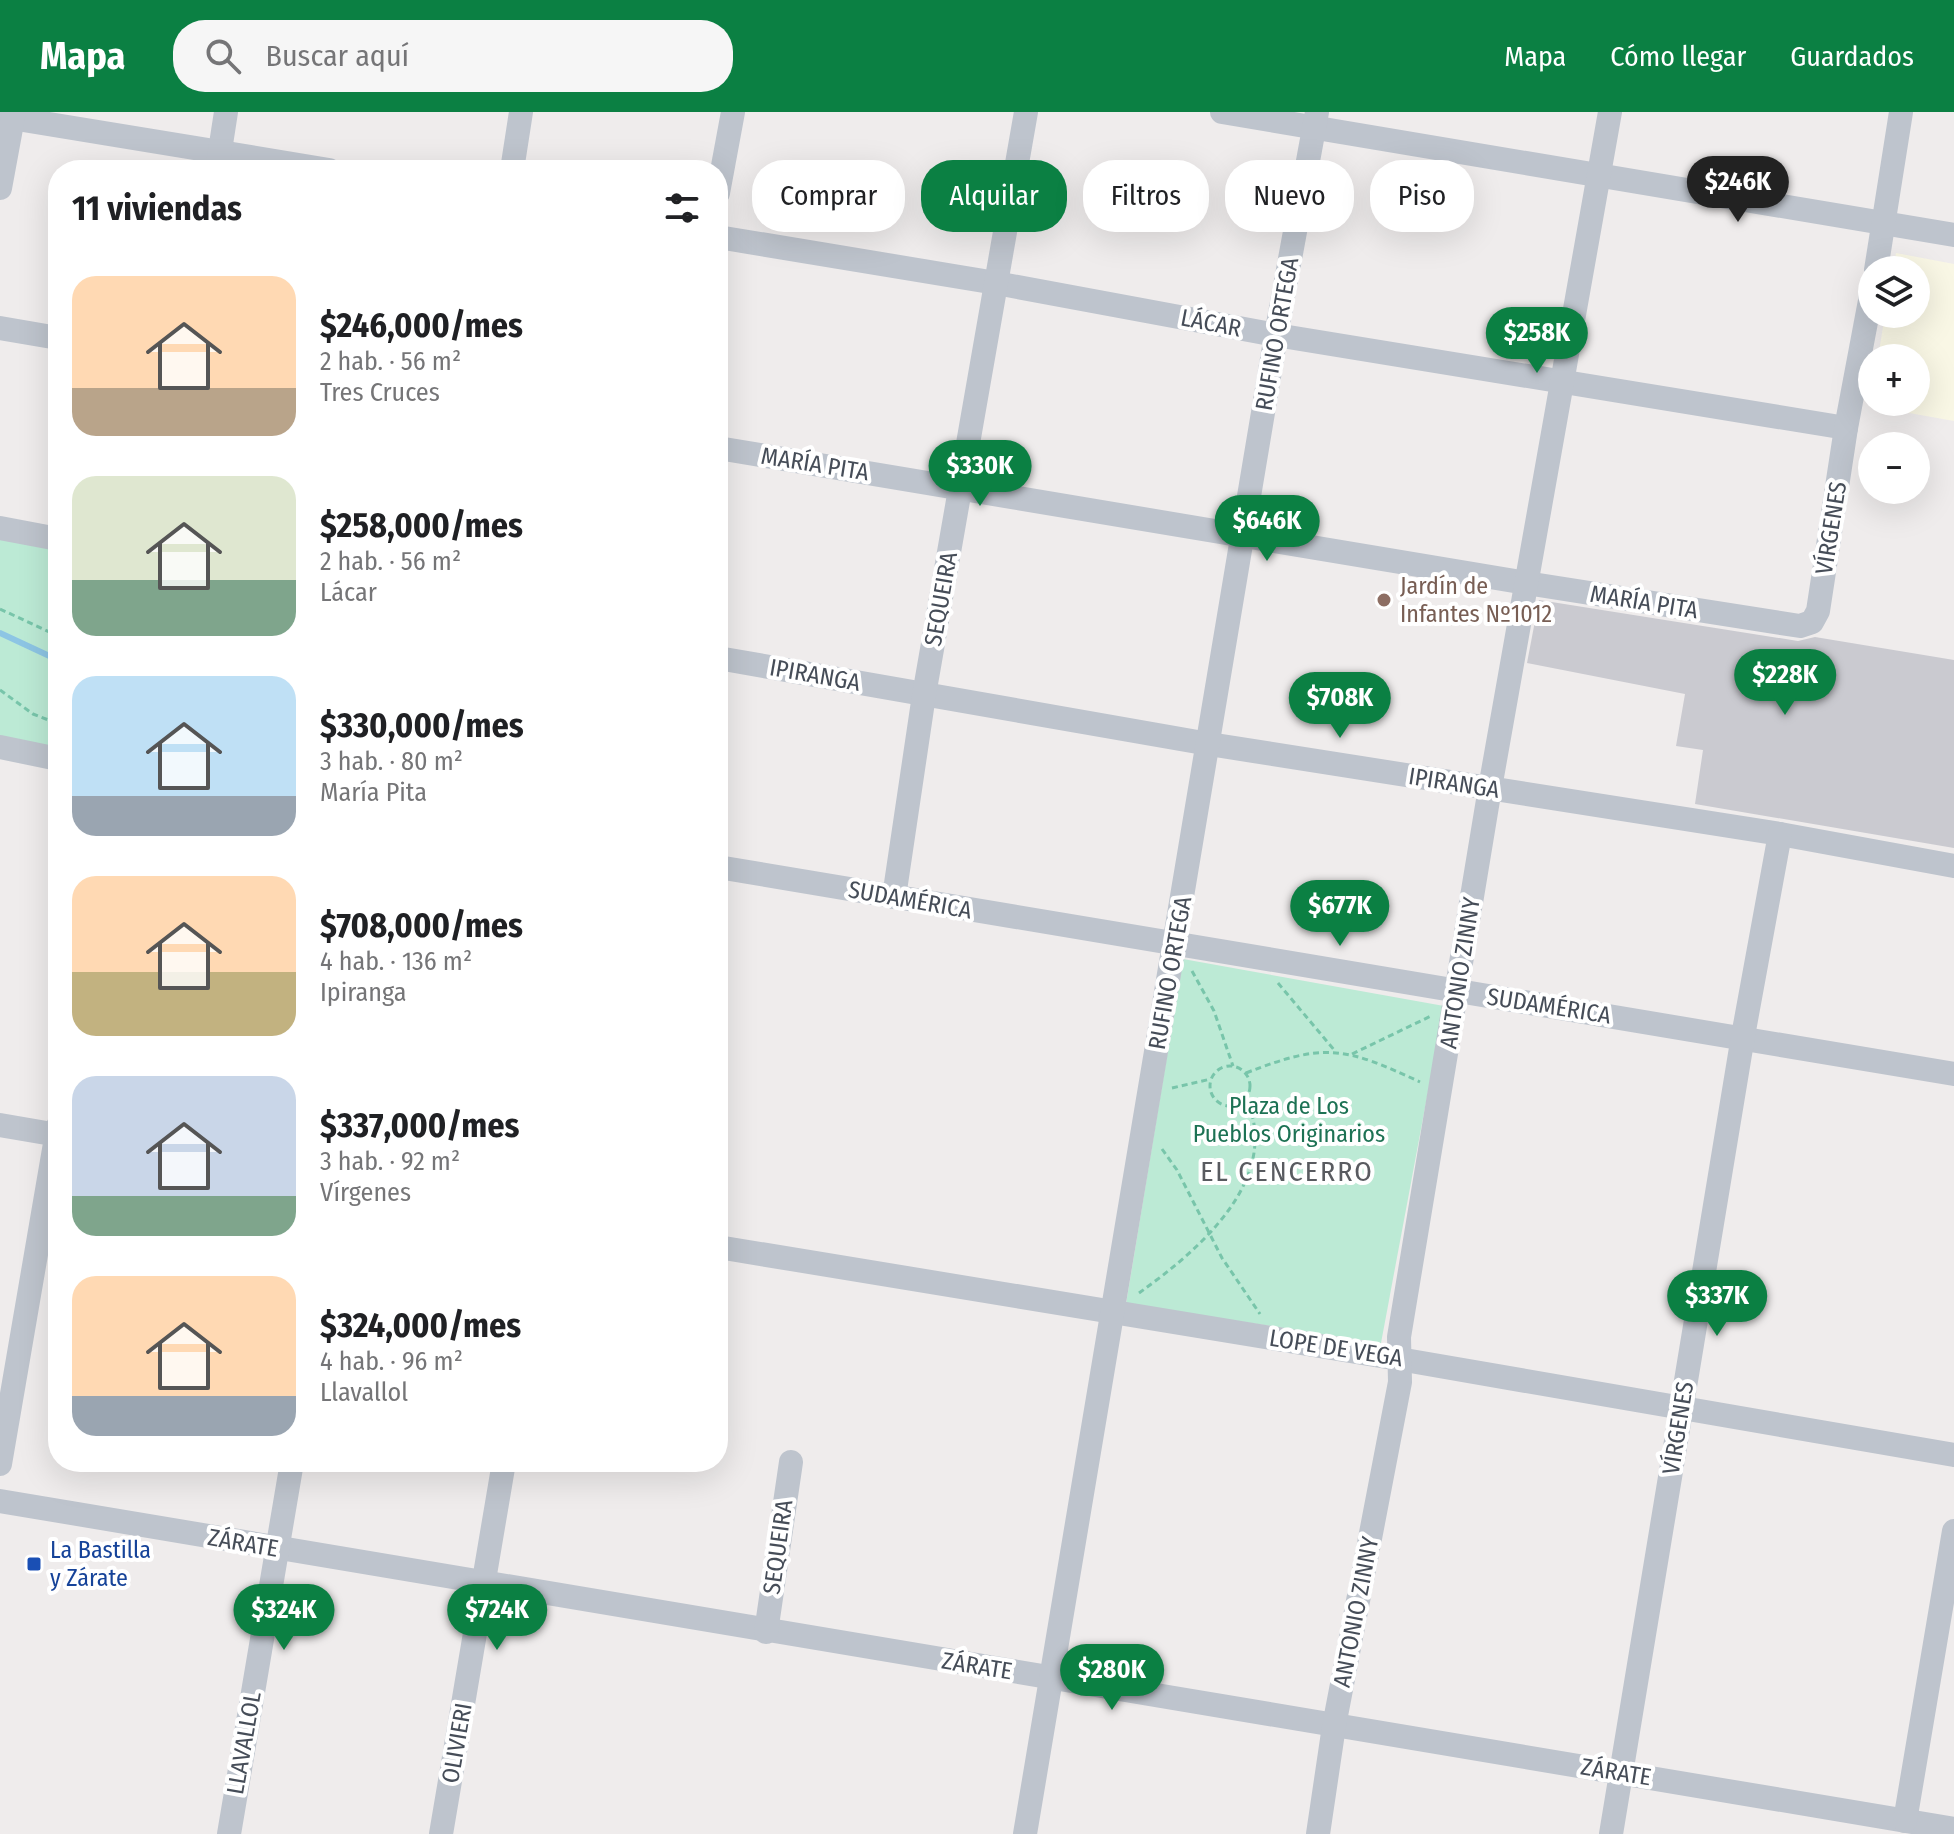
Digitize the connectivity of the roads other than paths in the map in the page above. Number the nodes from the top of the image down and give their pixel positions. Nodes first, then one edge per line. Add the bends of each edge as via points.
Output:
1 (226, 112) edge
2 (521, 112) edge
3 (733, 112) edge
4 (1026, 112) edge
5 (1222, 112) edge
6 (1610, 112) edge
7 (1901, 112) edge
8 (9, 116) edge
9 (1316, 119) edge
10 (218, 160) edge
11 (514, 160) edge
12 (724, 160) edge
13 (1600, 176) junction
14 (0, 188) edge
15 (1884, 224) junction
16 (1954, 235) edge
17 (728, 239) edge
18 (1878, 256) edge
19 (996, 283) junction
20 (0, 328) edge
21 (1865, 328) edge
22 (1276, 335) junction
23 (48, 336) edge
24 (1561, 380) junction
25 (1846, 428) junction
26 (728, 450) edge
27 (959, 488) junction
28 (0, 528) edge
29 (1243, 535) junction
30 (48, 537) edge
31 (1526, 583) junction
32 (1812, 622) joint
33 (728, 660) edge
34 (924, 695) junction
35 (1209, 744) junction
36 (0, 747) edge
37 (48, 757) edge
38 (1490, 788) junction
39 (1780, 834) junction
40 (1954, 866) edge
41 (728, 869) edge
42 (894, 897) junction
43 (1175, 944) junction
44 (1456, 1000) junction
45 (1743, 1036) junction
46 (1954, 1074) edge
47 (0, 1125) edge
48 (48, 1131) edge
49 (48, 1189) edge
50 (728, 1249) edge
51 (1113, 1312) junction
52 (1399, 1359) junction
53 (1681, 1407) junction
54 (1954, 1455) edge
55 (791, 1462) dead end
56 (0, 1464) edge
57 (290, 1472) edge
58 (502, 1472) edge
59 (0, 1501) edge
60 (1954, 1531) edge
61 (278, 1548) junction
62 (484, 1582) junction
63 (766, 1632) junction
64 (1050, 1677) junction
65 (1334, 1726) junction
66 (1621, 1773) junction
67 (1905, 1821) junction
68 (1954, 1829) edge
69 (229, 1834) edge
70 (441, 1834) edge
71 (1025, 1834) edge
72 (1318, 1834) edge
73 (1611, 1834) edge

1 - 10 street
2 - 11 street
3 - 12 street
4 - 19 street, SEQUEIRA
5 - 9 street
6 - 13 street, ANTONIO ZINNY
7 - 15 street
8 - 10 street
8 - 14 street
9 - 13 street
9 - 22 street, RUFINO ORTEGA
13 - 15 street
13 - 24 street, ANTONIO ZINNY
15 - 16 street
15 - 18 street
17 - 19 street, LÁCAR
19 - 22 street, LÁCAR
19 - 27 street, SEQUEIRA
20 - 23 street
21 - 25 street, VÍRGENES
22 - 24 street, LÁCAR
22 - 29 street, RUFINO ORTEGA
24 - 25 street, LÁCAR
24 - 31 street, ANTONIO ZINNY
25 - 32 street, VÍRGENES via 1818,611
26 - 27 street, MARÍA PITA
27 - 29 street, MARÍA PITA
27 - 34 street, SEQUEIRA
28 - 30 street
29 - 31 street, MARÍA PITA
29 - 35 street, RUFINO ORTEGA
31 - 32 street, MARÍA PITA via 1800,626
31 - 38 street, ANTONIO ZINNY
33 - 34 street, IPIRANGA
34 - 35 street, IPIRANGA
34 - 42 street, SEQUEIRA
35 - 38 street, IPIRANGA
35 - 43 street, RUFINO ORTEGA
36 - 37 street
38 - 39 street, IPIRANGA
38 - 44 street, ANTONIO ZINNY
39 - 40 street, IPIRANGA
39 - 45 street, VÍRGENES
41 - 42 street, SUDAMÉRICA
42 - 43 street, SUDAMÉRICA
43 - 44 street, SUDAMÉRICA
43 - 51 street, RUFINO ORTEGA
44 - 45 street, SUDAMÉRICA
44 - 52 street, ANTONIO ZINNY
45 - 46 street, SUDAMÉRICA
45 - 53 street, VÍRGENES
47 - 48 street
49 - 56 street
50 - 51 street, LOPE DE VEGA
51 - 52 street, LOPE DE VEGA
51 - 64 street, RUFINO ORTEGA
52 - 53 street, LOPE DE VEGA
52 - 65 street, ANTONIO ZINNY via 1400,1382
53 - 54 street, LOPE DE VEGA
53 - 66 street, VÍRGENES
55 - 63 street, SEQUEIRA
57 - 61 street, LLAVALLOL
58 - 62 street, OLIVIERI
59 - 61 street, ZÁRATE
60 - 67 street
61 - 62 street, ZÁRATE
61 - 69 street, LLAVALLOL
62 - 63 street, ZÁRATE
62 - 70 street, OLIVIERI
63 - 64 street, ZÁRATE
64 - 65 street, ZÁRATE
64 - 71 street, RUFINO ORTEGA
65 - 66 street, ZÁRATE
65 - 72 street, ANTONIO ZINNY
66 - 67 street, ZÁRATE
66 - 73 street, VÍRGENES
67 - 68 street, ZÁRATE

